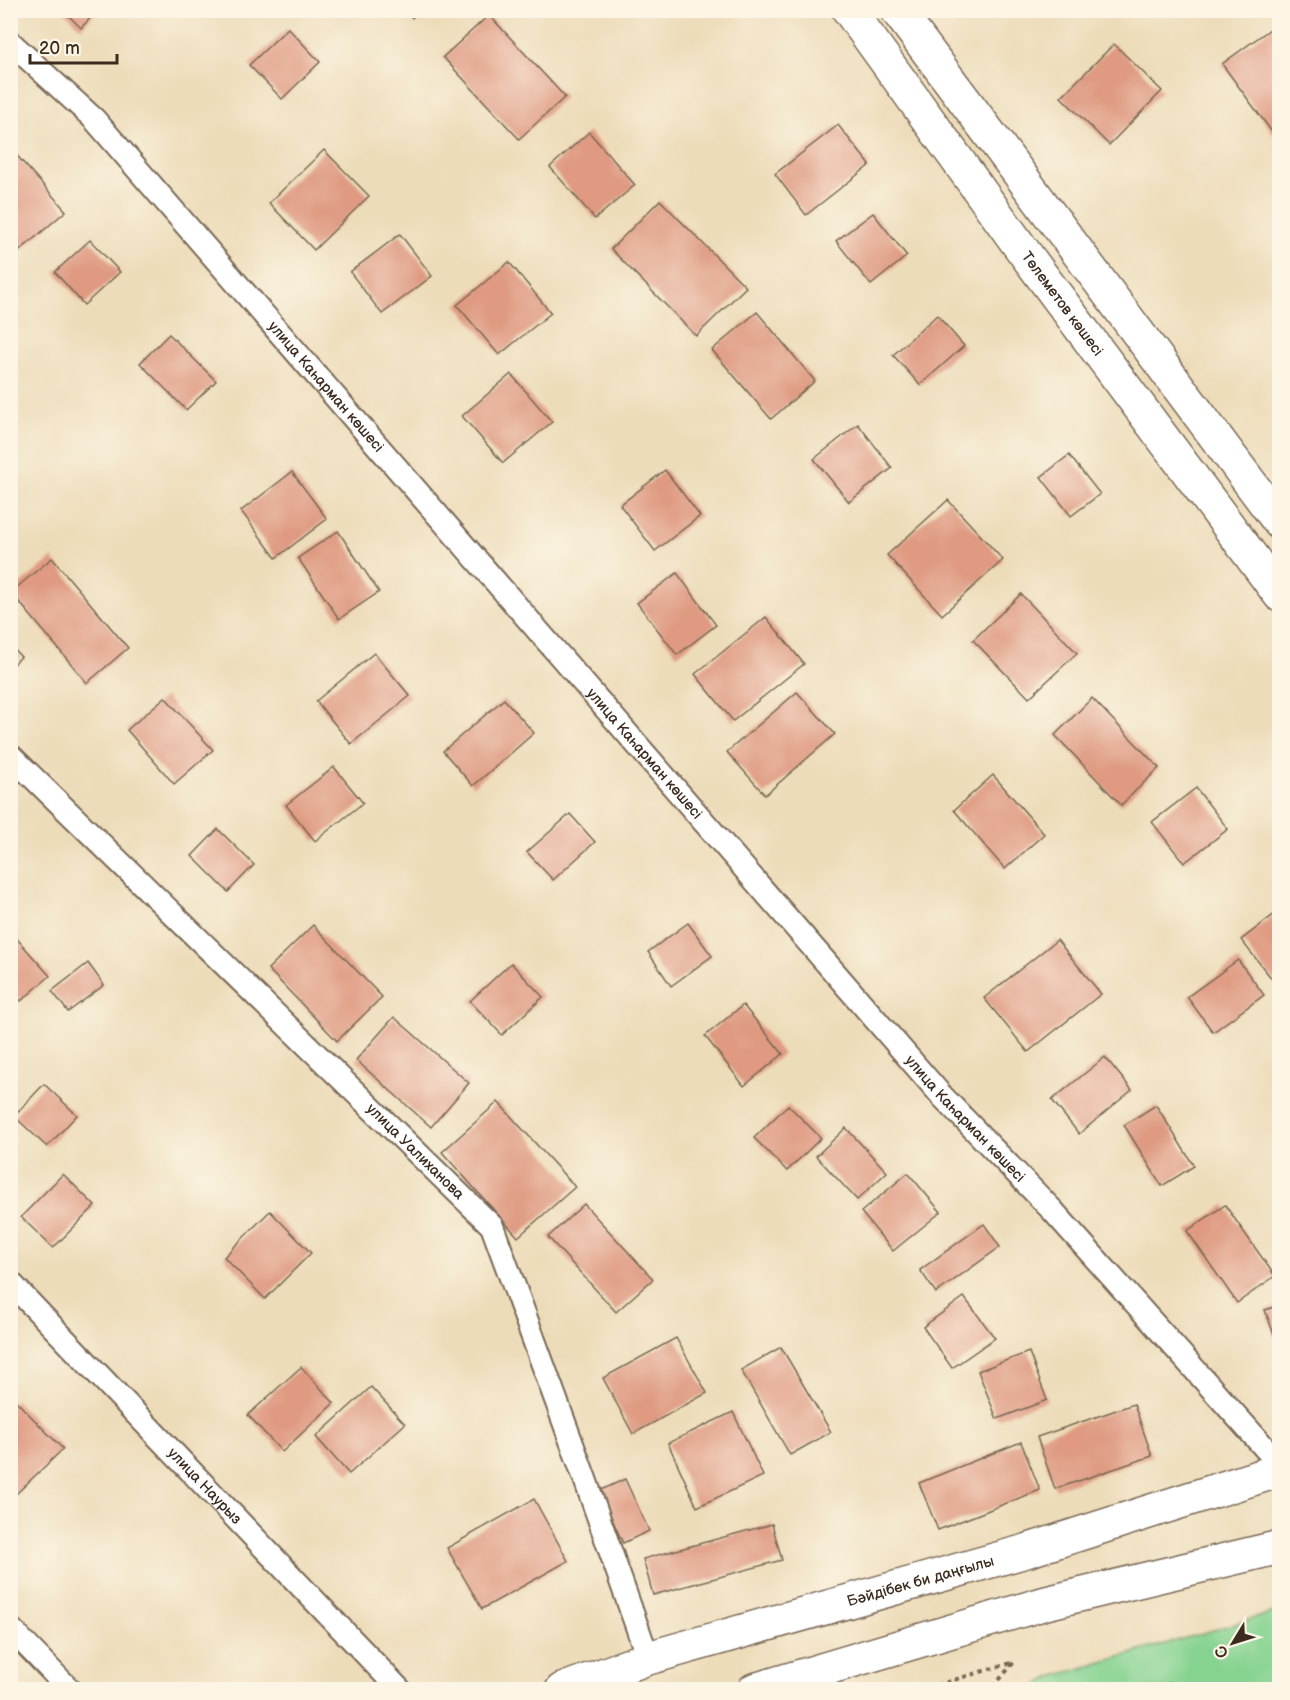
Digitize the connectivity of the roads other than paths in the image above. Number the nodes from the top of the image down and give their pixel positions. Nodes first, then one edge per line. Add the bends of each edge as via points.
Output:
1 (849, 10) edge
2 (897, 10) edge
3 (10, 42) edge
4 (1280, 523) edge
5 (1280, 595) edge
6 (10, 755) edge
7 (10, 1282) edge
8 (1280, 1465) edge
9 (1280, 1470) edge
10 (1280, 1547) edge
11 (10, 1628) edge
12 (648, 1658) junction
13 (70, 1689) edge
14 (400, 1689) edge
15 (562, 1689) edge
16 (754, 1689) edge

1 - 5 main road, Төлеметов көшесі
2 - 4 main road
3 - 8 street, улица Каһарман көшесі via 94,119 934,1086 1053,1211
6 - 12 street, улица Уалиханова via 492,1226
7 - 14 street, улица Наурыз
9 - 12 main road, Бәйдібек би даңғылы via 1026,1551
10 - 16 main road via 1046,1603
11 - 13 street
12 - 15 main road, Бәйдібек би даңғылы

